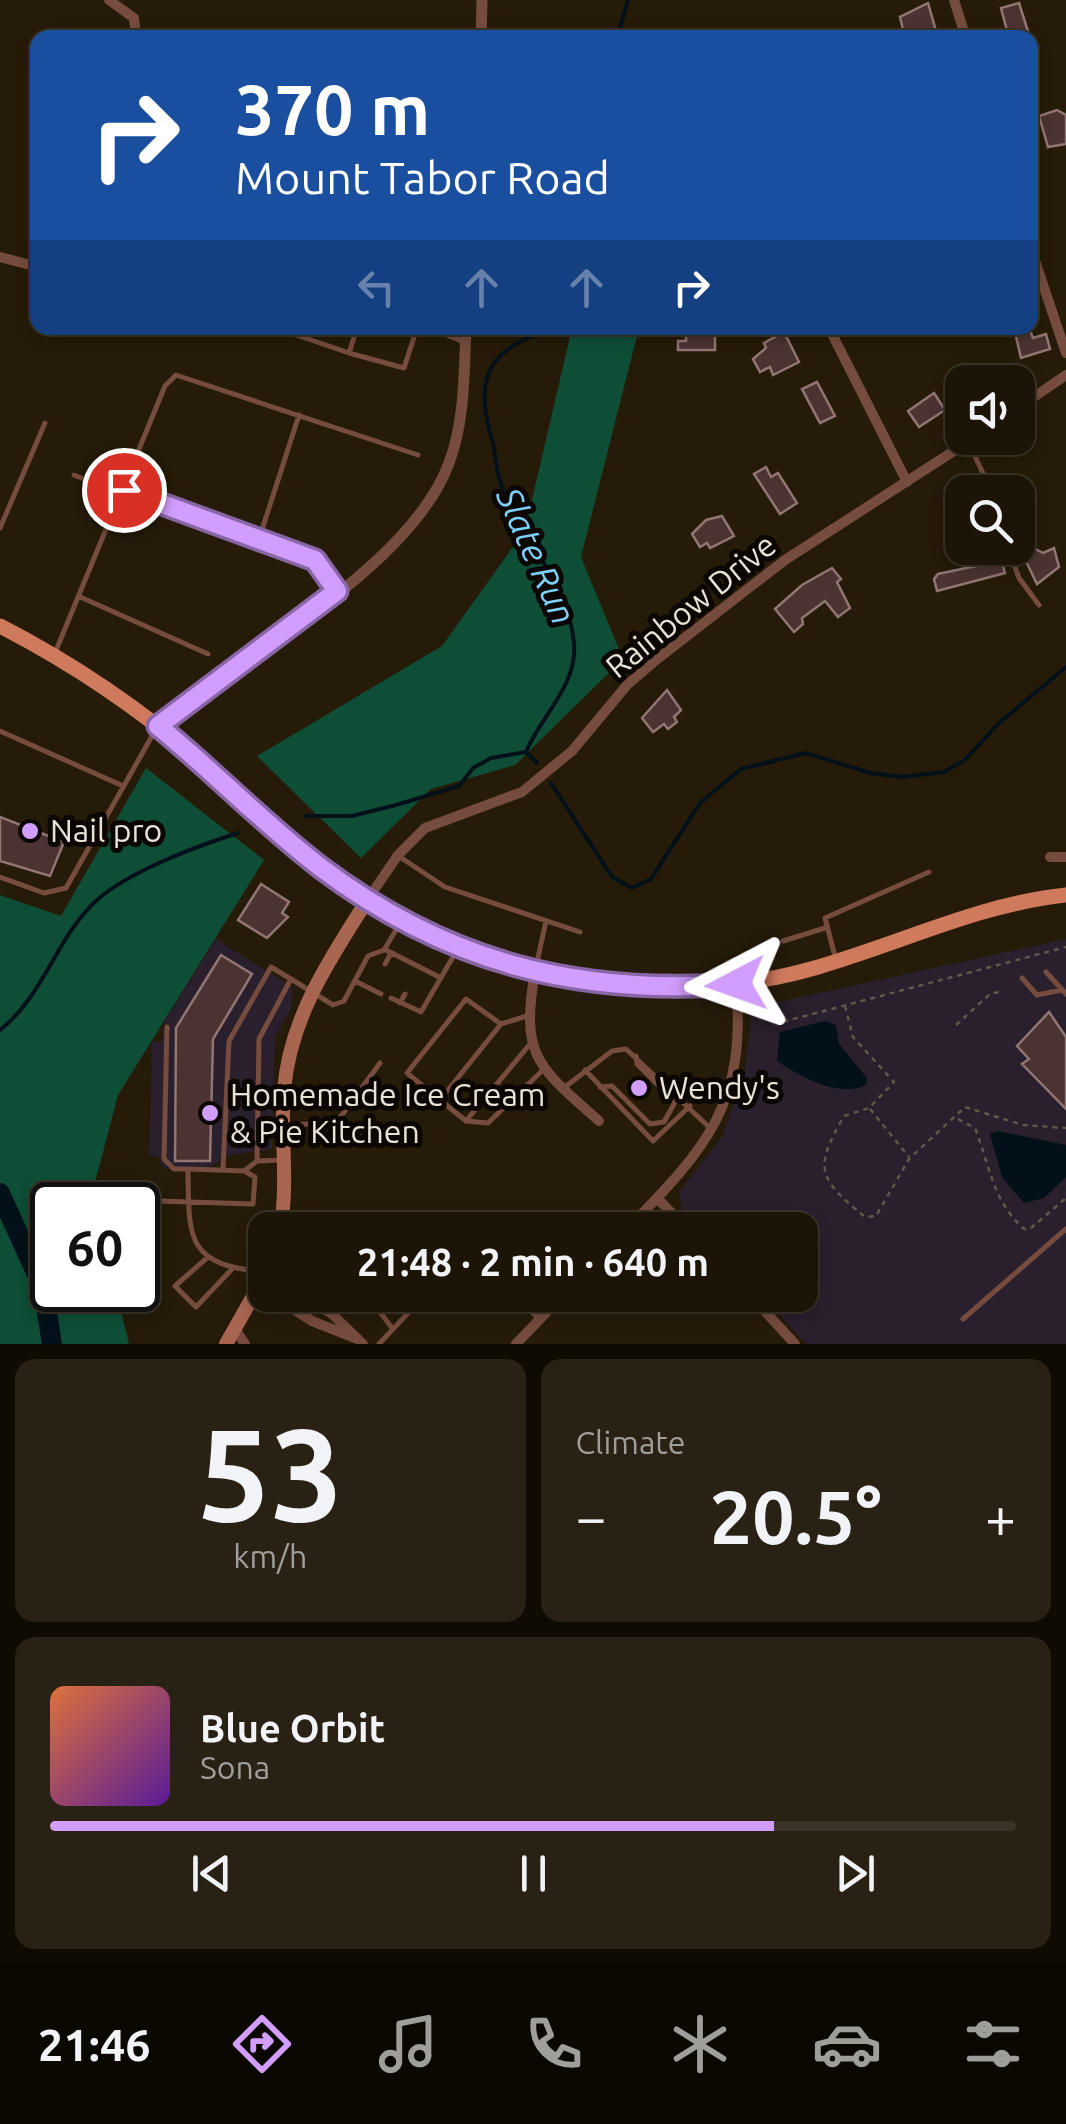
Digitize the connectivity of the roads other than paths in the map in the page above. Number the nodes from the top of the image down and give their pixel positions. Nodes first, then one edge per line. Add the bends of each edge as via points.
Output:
1 (108, 0) edge
2 (482, 0) edge
3 (954, 0) edge
4 (135, 30) edge
5 (481, 30) edge
6 (963, 30) edge
7 (0, 257) edge
8 (30, 265) edge
9 (1038, 270) edge
10 (297, 335) edge
11 (354, 335) edge
12 (414, 335) edge
13 (448, 335) edge
14 (466, 335) edge
15 (833, 335) edge
16 (465, 342) junction
17 (348, 352) junction
18 (1066, 354) edge
19 (1066, 375) edge
20 (1035, 396) edge
21 (299, 415) junction
22 (44, 423) dead end
23 (418, 455) dead end
24 (948, 455) edge
25 (74, 475) dead end
26 (907, 482) junction
27 (123, 492) junction
28 (0, 528) edge
29 (260, 536) junction
30 (1014, 565) edge
31 (337, 591) junction
32 (78, 596) junction
33 (1039, 605) dead end
34 (0, 626) edge
35 (208, 654) dead end
36 (54, 655) junction
37 (158, 726) junction
38 (0, 731) edge
39 (123, 786) junction
40 (398, 855) junction
41 (1050, 856) dead end
42 (1066, 857) edge
43 (929, 872) dead end
44 (0, 877) edge
45 (1066, 896) edge
46 (368, 900) junction
47 (402, 920) junction
48 (546, 921) junction
49 (825, 928) junction
50 (580, 932) dead end
51 (783, 941) dead end
52 (458, 948) junction
53 (388, 952) junction
54 (404, 960) junction
55 (837, 963) junction
56 (385, 964) dead end
57 (419, 967) junction
58 (398, 970) dead end
59 (535, 972) junction
60 (1046, 972) dead end
61 (413, 978) dead end
62 (441, 978) junction
63 (1022, 978) dead end
64 (291, 979) junction
65 (376, 980) dead end
66 (355, 981) junction
67 (736, 984) junction
68 (372, 989) junction
69 (1064, 992) edge
70 (310, 994) junction
71 (381, 994) dead end
72 (405, 994) dead end
73 (391, 998) dead end
74 (400, 1002) junction
75 (527, 1016) junction
76 (502, 1024) junction
77 (167, 1028) dead end
78 (530, 1044) junction
79 (636, 1055) junction
80 (380, 1063) dead end
81 (545, 1068) junction
82 (585, 1070) junction
83 (600, 1087) junction
84 (562, 1089) junction
85 (440, 1100) junction
86 (690, 1106) junction
87 (466, 1121) junction
88 (599, 1121) dead end
89 (284, 1125) junction
90 (713, 1131) junction
91 (285, 1160) junction
92 (257, 1161) junction
93 (188, 1170) junction
94 (223, 1170) junction
95 (244, 1171) junction
96 (656, 1198) junction
97 (160, 1202) edge
98 (189, 1203) junction
99 (281, 1212) edge
100 (643, 1212) edge
101 (670, 1212) edge
102 (1066, 1229) edge
103 (208, 1256) junction
104 (232, 1269) junction
105 (248, 1276) edge
106 (248, 1310) edge
107 (301, 1312) edge
108 (329, 1312) edge
109 (380, 1312) edge
110 (408, 1312) edge
111 (532, 1312) edge
112 (546, 1312) edge
113 (764, 1312) edge
114 (539, 1319) junction
115 (963, 1319) dead end
116 (392, 1328) junction
117 (236, 1329) junction
118 (356, 1342) edge
119 (789, 1342) edge
120 (226, 1344) edge
121 (245, 1344) edge
122 (378, 1344) edge
123 (516, 1344) edge

1 - 4 street via 134,18
2 - 5 street
3 - 6 street
7 - 8 street
9 - 18 street
10 - 17 lane
11 - 17 lane
12 - 17 lane via 404,368
13 - 16 lane
14 - 16 street
15 - 26 street
16 - 31 street via 457,439 440,486 404,536
19 - 20 street
21 - 23 lane
21 - 27 lane via 176,376 164,386
21 - 29 lane
22 - 28 lane
24 - 26 street, Rainbow Drive
25 - 27 lane
26 - 40 street, Rainbow Drive via 785,560 656,660 626,685 572,751 522,792 425,828
27 - 29 lane
27 - 32 lane
29 - 31 lane via 315,560
30 - 33 lane
31 - 37 street
32 - 35 lane
32 - 36 lane
34 - 36 main road
36 - 37 main road
37 - 39 lane
37 - 46 main road via 297,848
38 - 39 lane
39 - 44 lane via 66,888 44,894
40 - 46 street, Rainbow Drive
40 - 48 lane via 445,887
41 - 42 street
43 - 49 lane via 835,910
45 - 55 main road via 998,909
46 - 47 main road
46 - 70 main road
47 - 52 main road
47 - 53 lane
48 - 50 lane
48 - 59 lane
49 - 51 lane
49 - 55 lane
52 - 59 main road
52 - 62 lane
53 - 54 lane
53 - 56 lane
53 - 66 lane via 368,956
54 - 57 lane
54 - 58 lane
55 - 67 main road
57 - 61 lane
57 - 62 lane
59 - 67 main road via 619,987
59 - 75 street
60 - 69 lane
62 - 74 lane via 421,1012
63 - 69 lane via 1037,996
64 - 70 lane
64 - 92 lane via 259,1039
64 - 94 lane via 271,967 229,1041
65 - 68 lane
66 - 68 lane
66 - 70 lane via 344,1001 333,1005
67 - 90 street via 738,1059
68 - 71 lane
70 - 89 main road via 290,1051
72 - 74 lane
73 - 74 lane
75 - 76 lane
75 - 78 street
76 - 85 lane
76 - 85 lane via 466,999 407,1073
77 - 93 lane via 164,1159
78 - 81 street
78 - 87 lane
79 - 82 lane via 612,1051
79 - 83 lane via 675,1102 664,1122 650,1124 612,1086
79 - 86 lane
80 - 89 lane via 336,1122
81 - 84 street
81 - 87 lane via 488,1123
82 - 83 lane
82 - 84 lane
83 - 86 lane via 653,1141
84 - 88 street
85 - 87 lane
86 - 90 lane
89 - 91 main road
90 - 96 street
91 - 92 lane
91 - 99 main road
92 - 95 lane
93 - 94 lane
93 - 98 lane
94 - 95 lane
95 - 98 lane via 255,1178 253,1204
96 - 100 street
96 - 101 street
97 - 98 lane
98 - 103 lane via 189,1232
102 - 115 lane
103 - 104 lane
103 - 104 lane via 175,1286 196,1307
104 - 105 lane
106 - 117 main road
107 - 118 street
108 - 118 street
109 - 116 lane
110 - 116 lane
111 - 114 lane
112 - 114 street
113 - 119 street
114 - 123 street
116 - 122 lane
117 - 120 main road
117 - 121 street

